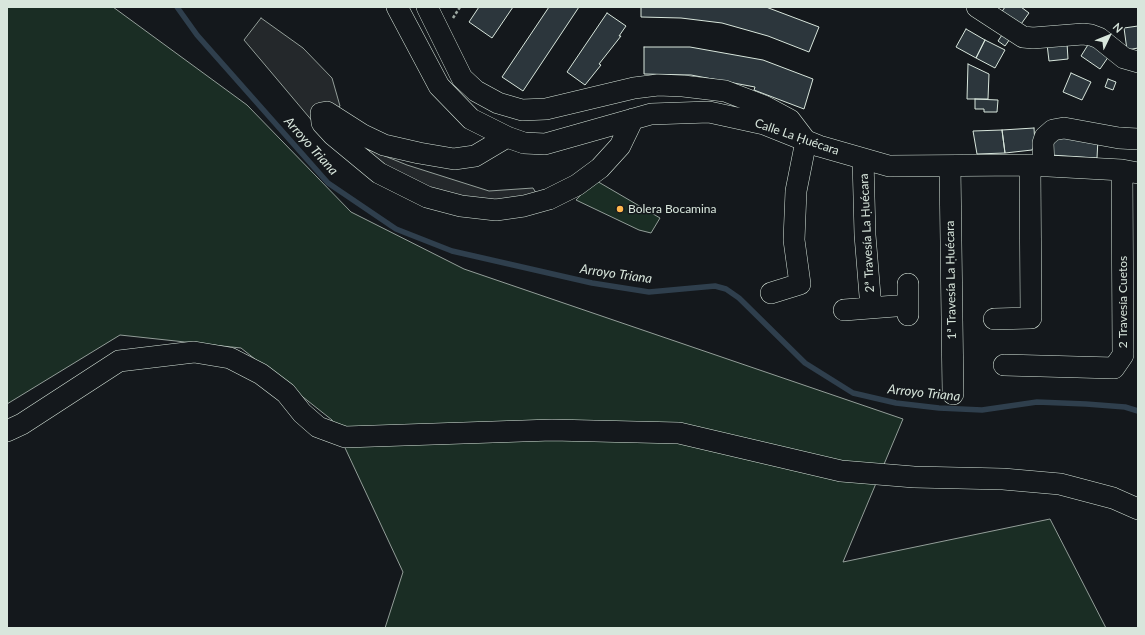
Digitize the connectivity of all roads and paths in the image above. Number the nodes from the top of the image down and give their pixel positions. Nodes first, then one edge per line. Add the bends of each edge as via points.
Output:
1 (397, 7) edge
2 (427, 7) edge
3 (977, 7) edge
4 (1138, 62) edge
5 (633, 119) junction
6 (506, 137) junction
7 (1138, 139) edge
8 (806, 141) junction
9 (863, 159) junction
10 (950, 166) junction
11 (1037, 166) junction
12 (1130, 171) edge
13 (908, 284) dead end
14 (771, 293) dead end
15 (871, 308) junction
16 (844, 310) dead end
17 (994, 319) dead end
18 (1004, 365) dead end
19 (953, 394) dead end
20 (7, 431) edge
21 (1138, 509) edge

1 - 6 street, Calle La Ḥuécara via 439,86 471,119
2 - 8 street via 462,78 476,91 498,103 522,110 546,109 634,88 658,85 725,91 764,106 790,120
3 - 4 street via 1023,36 1033,38 1091,35 1099,38 1124,58
5 - 6 street, Calle La Ḥuécara via 545,144 524,143
5 - 6 street via 620,146 600,168 577,185 549,199 496,210 461,206 427,197 379,173 333,135 322,123 321,113 326,112 384,145 454,159 475,156
5 - 8 street, Calle La Ḥuécara via 651,114 709,112 764,124
7 - 11 street via 1064,128 1054,130 1045,137
8 - 9 street, Calle La Ḥuécara
8 - 14 street via 796,191 794,240 800,284
9 - 10 street, Calle La Ḥuécara via 889,166
9 - 15 street, 2ª Travesía La Ḥuécara via 865,235
10 - 11 street, Calle La Ḥuécara
10 - 19 street, 1ª Travesía La Ḥuécara
11 - 12 street, Calle La Ḥuécara
11 - 17 street via 1031,318
12 - 18 street, 2 Travesía Cuetos via 1123,355 1114,368
13 - 15 street, 2ª Travesía La Ḥuécara via 908,310
15 - 16 street, 2ª Travesía La Ḥuécara
20 - 21 street via 22,424 119,361 194,352 230,358 261,374 286,393 302,413 318,427 345,437 552,430 679,433 841,471 1060,484 1113,498

